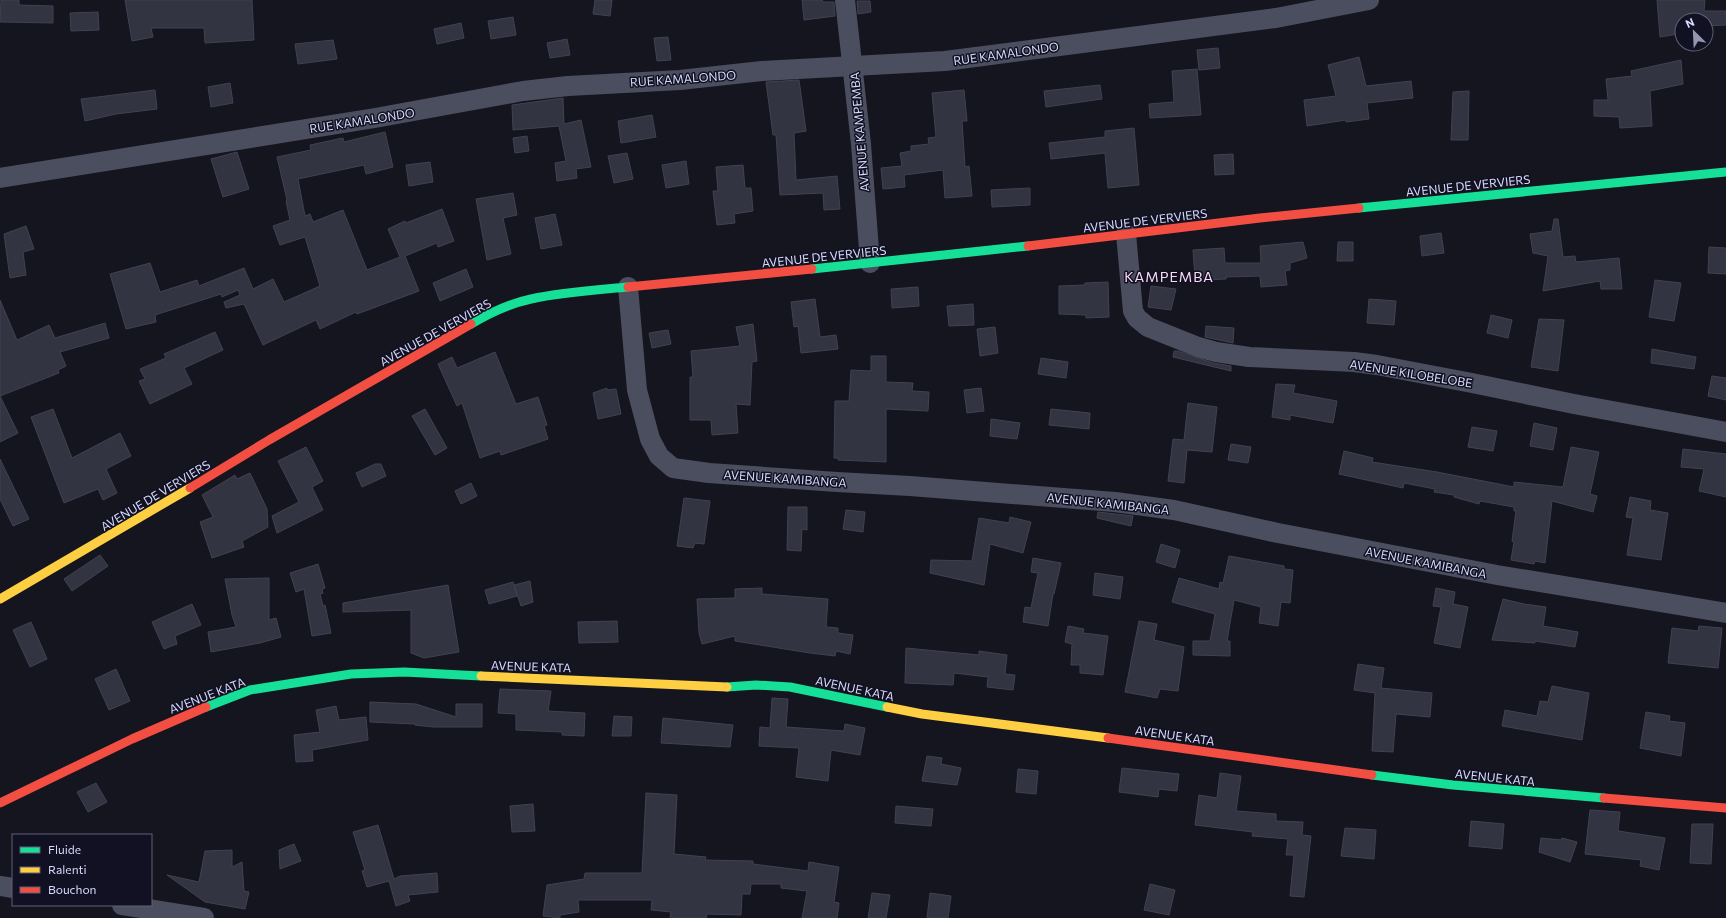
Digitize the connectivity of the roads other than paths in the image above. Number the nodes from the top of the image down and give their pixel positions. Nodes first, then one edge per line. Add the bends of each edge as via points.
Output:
1 (845, 0) edge
2 (1369, 0) edge
3 (852, 65) junction
4 (1726, 172) edge
5 (0, 178) edge
6 (1126, 234) junction
7 (870, 263) junction
8 (628, 287) junction
9 (1726, 432) edge
10 (0, 599) edge
11 (1726, 613) edge
12 (0, 804) edge
13 (1726, 808) edge
14 (0, 886) edge
15 (12, 888) edge
16 (128, 906) edge
17 (204, 918) edge

1 - 3 street, AVENUE KAMPEMBA
2 - 3 street, RUE KAMALONDO via 1276,18 945,61
3 - 5 street, RUE KAMALONDO via 531,90 367,120
3 - 7 street, AVENUE KAMPEMBA
4 - 6 street, AVENUE DE VERVIERS via 1384,205
6 - 7 street, AVENUE DE VERVIERS
6 - 9 street, AVENUE KILOBELOBE via 1133,311 1136,318 1148,327 1198,347 1249,357 1377,365
7 - 8 street, AVENUE DE VERVIERS
8 - 10 street, AVENUE DE VERVIERS via 529,299 484,316
8 - 11 street, AVENUE KAMIBANGA via 637,390 650,439 659,456 673,468 1115,502 1174,510 1490,574
12 - 13 street, AVENUE KATA via 132,739 250,690 351,674 404,672 711,687 790,687 922,714 1326,769 1453,785
14 - 15 street
16 - 17 street

